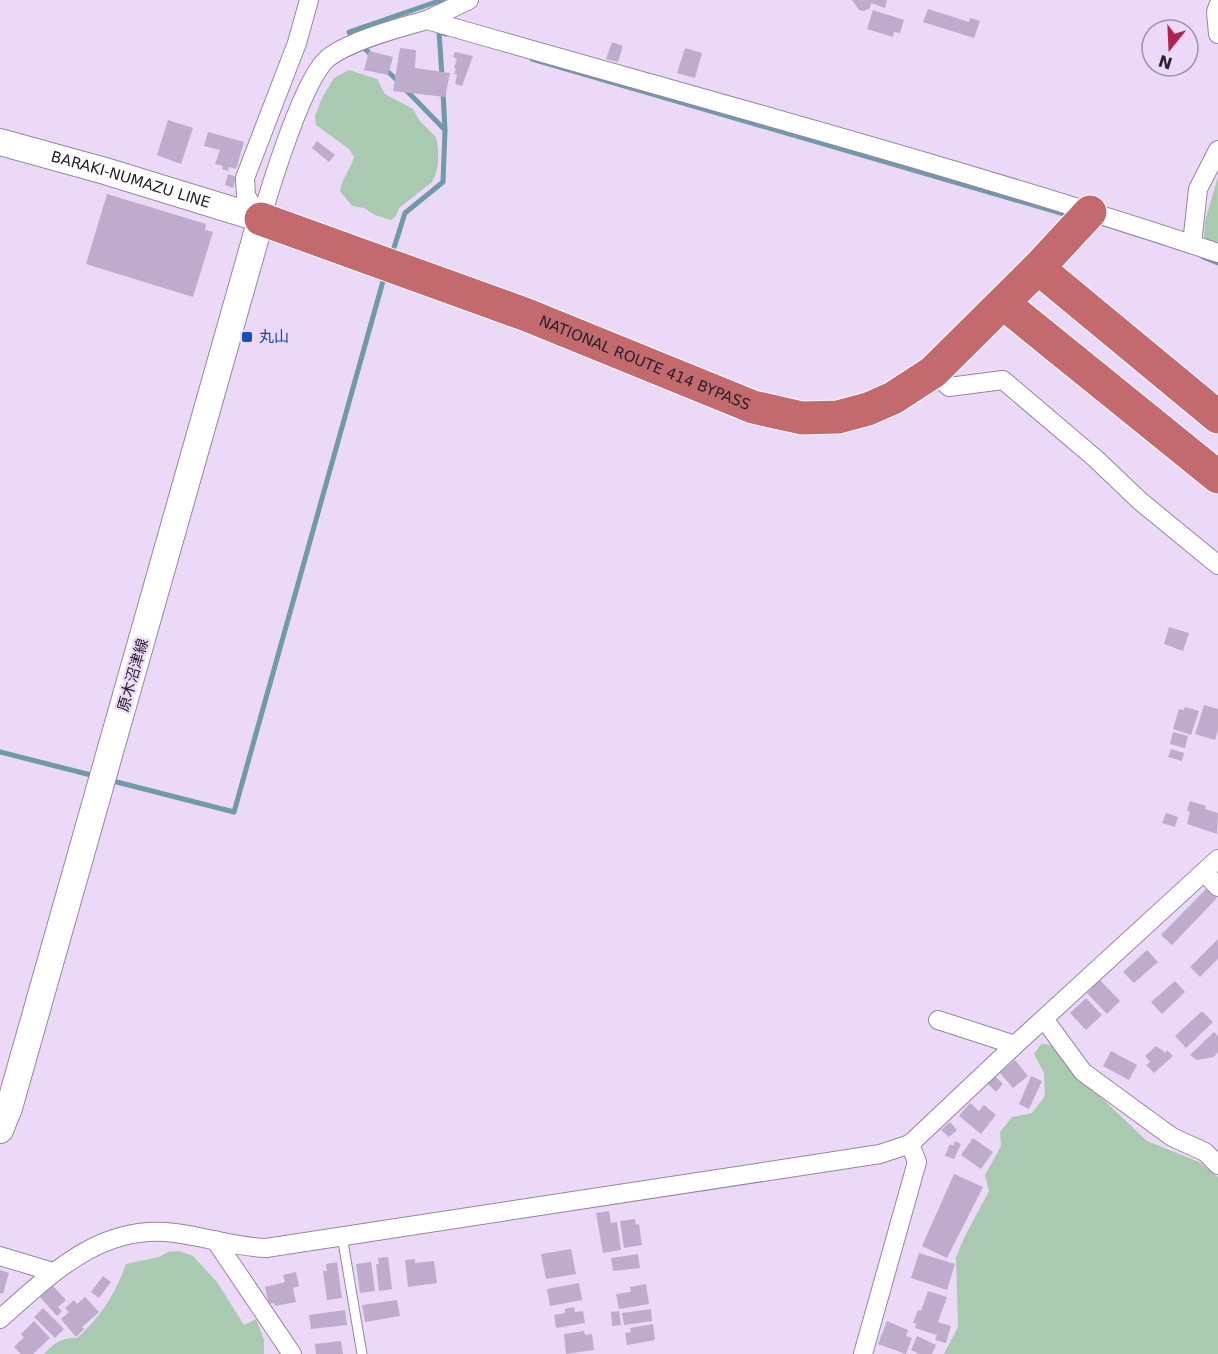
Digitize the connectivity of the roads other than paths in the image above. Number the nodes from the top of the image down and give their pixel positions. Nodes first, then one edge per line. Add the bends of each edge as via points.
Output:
1 (309, 0) edge
2 (469, 0) edge
3 (1218, 6) edge
4 (427, 20) junction
5 (1218, 34) edge
6 (0, 142) edge
7 (1218, 150) edge
8 (1090, 212) junction
9 (261, 219) junction
10 (1192, 244) junction
11 (1218, 253) edge
12 (1038, 268) junction
13 (1003, 303) junction
14 (933, 372) junction
15 (1218, 417) edge
16 (1209, 470) edge
17 (1218, 564) edge
18 (1218, 859) edge
19 (1204, 872) junction
20 (1218, 887) edge
21 (1044, 1019) junction
22 (938, 1020) dead end
23 (1016, 1045) junction
24 (0, 1130) edge
25 (910, 1144) junction
26 (1214, 1153) edge
27 (342, 1236) junction
28 (215, 1240) junction
29 (0, 1256) edge
30 (53, 1272) junction
31 (0, 1319) edge
32 (292, 1354) edge
33 (362, 1354) edge
34 (862, 1354) edge

1 - 9 street via 297,43 245,178 246,196
2 - 4 street
3 - 5 street
4 - 8 street
4 - 9 street via 326,59 306,92
6 - 9 main road, BARAKI-NUMAZU LINE
7 - 10 street via 1198,189
8 - 10 street
8 - 12 highway, NATIONAL ROUTE 414 BYPASS
9 - 14 highway, NATIONAL ROUTE 414 BYPASS via 527,315 779,414 838,417 868,409
9 - 24 main road, 原木沼津線
10 - 11 street
12 - 13 highway, NATIONAL ROUTE 414 BYPASS
12 - 15 highway
13 - 14 highway, NATIONAL ROUTE 414 BYPASS
13 - 16 highway
14 - 17 street via 949,387 1003,380
18 - 19 street
19 - 20 street
19 - 21 street
21 - 23 street
21 - 26 street via 1083,1072 1172,1137
22 - 23 street
23 - 25 street
25 - 27 street via 880,1154
25 - 34 street via 917,1162
27 - 28 street via 266,1248
27 - 33 lane
28 - 30 street via 156,1231 128,1235 75,1256
28 - 32 street
29 - 30 street
30 - 31 street

